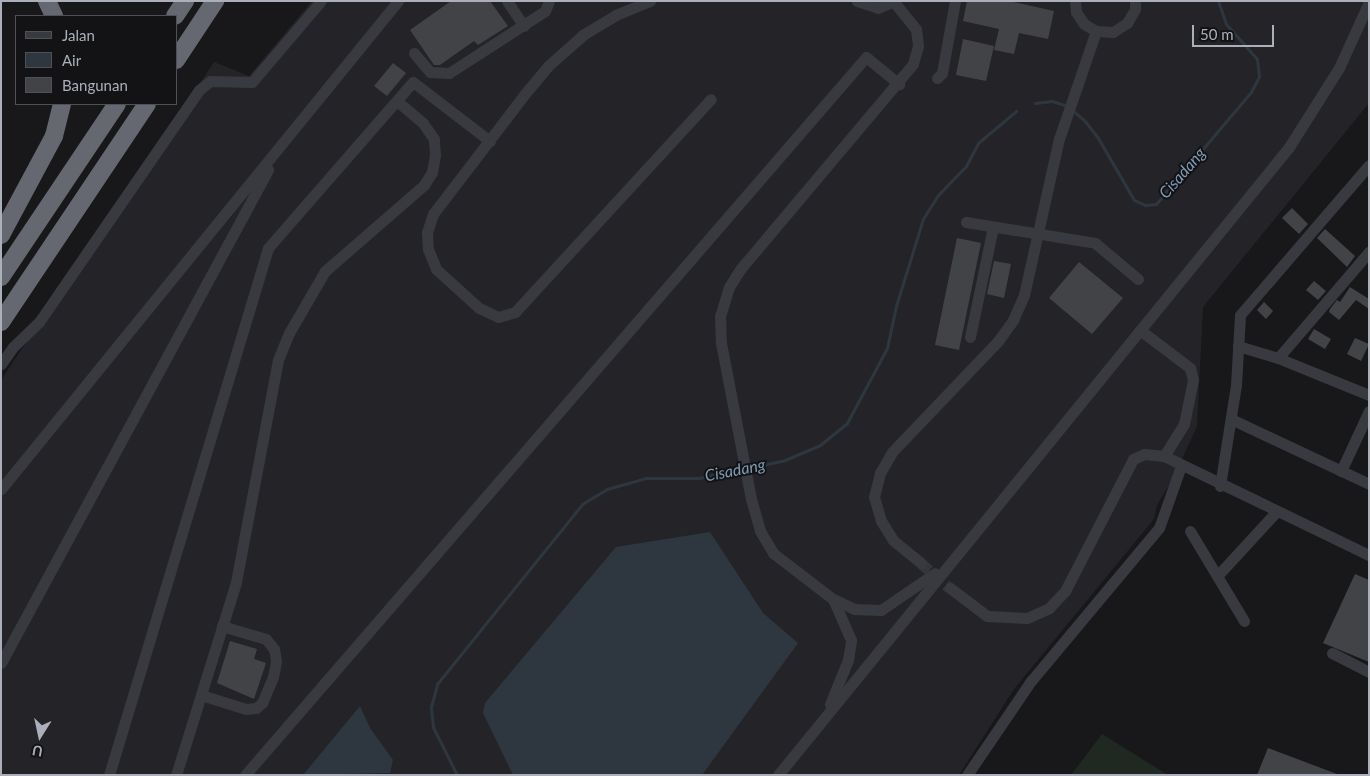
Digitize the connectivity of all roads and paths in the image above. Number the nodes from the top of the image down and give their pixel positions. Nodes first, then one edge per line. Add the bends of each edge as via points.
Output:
1 (47, 1) edge
2 (185, 1) edge
3 (215, 1) edge
4 (321, 1) edge
5 (398, 1) edge
6 (507, 1) edge
7 (549, 1) edge
8 (650, 1) edge
9 (857, 1) edge
10 (955, 1) edge
11 (1075, 1) edge
12 (1134, 1) edge
13 (894, 2) edge
14 (1369, 2) edge
15 (54, 15) edge
16 (176, 15) edge
17 (524, 26) junction
18 (1096, 31) junction
19 (414, 53) dead end
20 (178, 57) edge
21 (937, 78) dead end
22 (899, 84) junction
23 (711, 99) dead end
24 (397, 101) junction
25 (62, 105) edge
26 (115, 105) edge
27 (146, 105) edge
28 (490, 141) junction
29 (281, 146) junction
30 (1369, 165) edge
31 (966, 222) dead end
32 (993, 227) junction
33 (1036, 234) junction
34 (1, 235) edge
35 (1369, 252) edge
36 (1, 277) edge
37 (1138, 279) dead end
38 (1, 322) edge
39 (1140, 330) junction
40 (970, 337) dead end
41 (1238, 346) junction
42 (1278, 358) junction
43 (1, 364) edge
44 (1369, 395) edge
45 (1369, 411) edge
46 (1231, 419) junction
47 (1164, 456) junction
48 (1184, 467) junction
49 (1341, 471) junction
50 (1369, 484) edge
51 (1220, 486) junction
52 (1, 489) edge
53 (1276, 512) junction
54 (1190, 531) dead end
55 (1368, 552) edge
56 (950, 562) junction
57 (920, 563) tunnel mouth
58 (1219, 574) junction
59 (950, 588) tunnel mouth
60 (832, 599) junction
61 (1244, 621) dead end
62 (222, 626) junction
63 (1332, 654) dead end
64 (1, 663) edge
65 (1369, 672) edge
66 (201, 695) junction
67 (826, 716) junction
68 (109, 775) edge
69 (176, 775) edge
70 (245, 775) edge
71 (778, 775) edge
72 (967, 775) edge

1 - 15 highway
2 - 16 highway
3 - 20 highway
4 - 43 street via 252,82 210,82 199,90 39,322 12,347
5 - 29 street
6 - 17 street
7 - 17 street via 545,11
8 - 28 street via 616,15 583,35 549,65
9 - 13 street via 878,8
10 - 21 street via 942,73
11 - 18 street via 1076,12 1084,24
12 - 18 street via 1135,9 1127,23 1113,32
13 - 22 street via 916,29 918,46 913,64
14 - 39 street via 1339,68 1289,148
17 - 19 street via 449,73 430,72
18 - 33 street via 1059,139
22 - 60 street via 741,268 729,287 720,316 721,343 760,531 773,553
22 - 70 street via 866,58
23 - 28 street via 529,299 515,312 498,317 479,308 436,269 428,249 427,232 433,214
24 - 28 street via 413,82
24 - 62 street via 423,123 434,138 432,172 424,185 325,271 304,302 289,333 278,360 236,582
24 - 68 street via 268,248
25 - 34 highway via 54,136
26 - 36 highway
27 - 38 highway
29 - 52 street
29 - 64 street
30 - 41 street via 1246,306 1240,315
31 - 32 street
32 - 33 street
32 - 40 street
33 - 37 street via 1094,242
33 - 57 street via 1024,295 998,342 892,452 880,473 874,497 881,521 893,540
35 - 42 street
39 - 47 street via 1190,368 1193,380 1184,424
39 - 56 street
41 - 42 street
41 - 46 street
42 - 44 street
45 - 49 street
46 - 49 street
46 - 51 street
47 - 48 street
47 - 59 street via 1144,454 1133,459 1065,592 1049,608 1027,618 987,616
48 - 51 street
48 - 72 street via 1159,528 1030,681
49 - 50 street
51 - 53 street
53 - 55 street
53 - 58 street
54 - 58 street
56 - 60 street via 900,600 881,610 854,609
56 - 67 street
58 - 61 street
60 - 67 street via 851,640 848,660
62 - 66 street
62 - 66 street via 266,639 274,649 273,677 256,708 246,709
63 - 65 street
66 - 69 street
67 - 71 street

